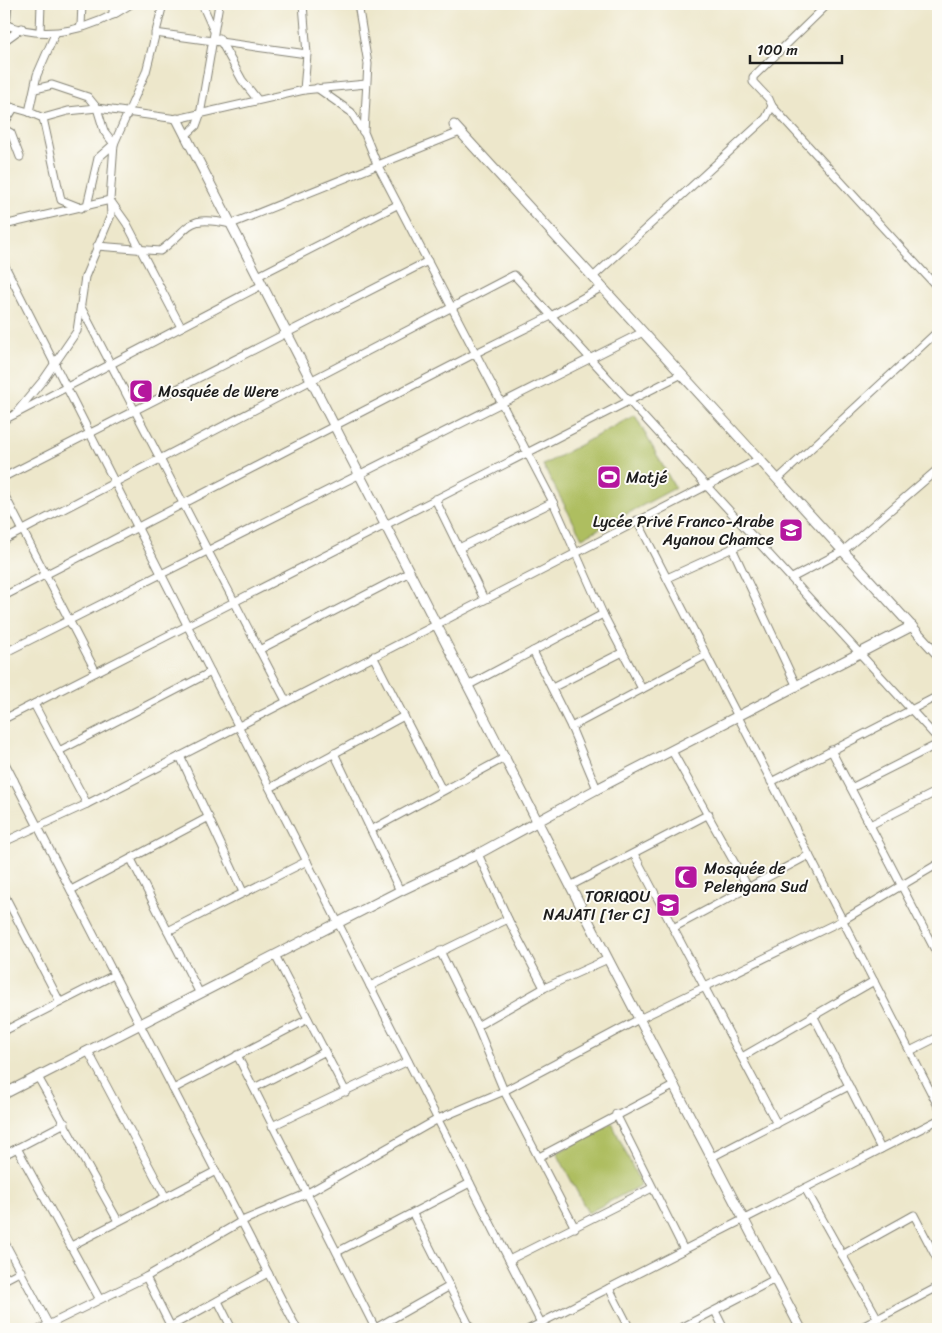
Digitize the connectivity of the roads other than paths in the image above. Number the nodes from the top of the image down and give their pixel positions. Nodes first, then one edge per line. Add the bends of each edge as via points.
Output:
1 (8, 4) edge
2 (41, 4) edge
3 (82, 4) edge
4 (113, 4) edge
5 (131, 4) edge
6 (164, 4) edge
7 (202, 4) edge
8 (219, 4) edge
9 (358, 4) edge
10 (828, 4) edge
11 (302, 5) edge
12 (114, 15) junction
13 (5, 24) edge
14 (81, 26) junction
15 (22, 28) junction
16 (214, 30) junction
17 (40, 32) junction
18 (155, 33) junction
19 (55, 34) junction
20 (4, 40) edge
21 (212, 40) junction
22 (221, 41) junction
23 (307, 54) junction
24 (366, 84) junction
25 (317, 88) junction
26 (35, 89) junction
27 (304, 90) junction
28 (257, 99) junction
29 (4, 105) edge
30 (772, 106) junction
31 (14, 108) junction
32 (98, 108) junction
33 (30, 112) junction
34 (128, 114) junction
35 (200, 115) junction
36 (43, 118) junction
37 (176, 119) junction
38 (4, 124) edge
39 (454, 125) dead end
40 (4, 129) edge
41 (364, 132) junction
42 (460, 132) junction
43 (185, 136) junction
44 (114, 144) junction
45 (20, 157) dead end
46 (377, 164) junction
47 (110, 200) junction
48 (397, 205) junction
49 (85, 207) junction
50 (231, 224) junction
51 (4, 225) edge
52 (97, 246) junction
53 (141, 250) junction
54 (428, 261) junction
55 (4, 264) edge
56 (258, 276) junction
57 (593, 277) junction
58 (262, 285) junction
59 (602, 287) junction
60 (938, 288) edge
61 (452, 307) junction
62 (82, 309) junction
63 (551, 316) junction
64 (181, 327) junction
65 (938, 331) edge
66 (643, 332) junction
67 (287, 333) junction
68 (476, 353) junction
69 (589, 358) junction
70 (54, 363) junction
71 (110, 364) junction
72 (682, 374) junction
73 (311, 380) junction
74 (67, 388) junction
75 (628, 400) junction
76 (501, 402) junction
77 (134, 410) junction
78 (16, 414) junction
79 (4, 420) edge
80 (336, 427) junction
81 (90, 434) junction
82 (527, 452) junction
83 (159, 458) junction
84 (759, 458) junction
85 (938, 469) edge
86 (360, 474) junction
87 (4, 477) edge
88 (778, 479) junction
89 (115, 483) junction
90 (706, 485) junction
91 (4, 494) edge
92 (435, 499) junction
93 (553, 502) junction
94 (183, 503) junction
95 (637, 520) junction
96 (386, 524) junction
97 (137, 527) junction
98 (22, 530) junction
99 (755, 538) junction
100 (4, 540) edge
101 (459, 548) junction
102 (732, 548) junction
103 (843, 550) junction
104 (208, 551) junction
105 (575, 551) junction
106 (410, 572) junction
107 (162, 575) junction
108 (45, 576) junction
109 (667, 578) junction
110 (792, 578) junction
111 (4, 596) edge
112 (484, 599) junction
113 (234, 601) junction
114 (603, 614) junction
115 (69, 622) junction
116 (437, 623) junction
117 (187, 626) junction
118 (912, 626) junction
119 (259, 650) junction
120 (533, 652) junction
121 (623, 652) junction
122 (4, 653) edge
123 (860, 654) junction
124 (706, 655) junction
125 (938, 655) edge
126 (373, 656) junction
127 (96, 672) junction
128 (211, 672) junction
129 (469, 685) junction
130 (797, 687) junction
131 (552, 688) junction
132 (642, 689) junction
133 (938, 696) edge
134 (286, 701) junction
135 (34, 704) junction
136 (912, 709) junction
137 (404, 716) junction
138 (738, 717) junction
139 (4, 719) edge
140 (238, 726) junction
141 (571, 727) junction
142 (938, 739) edge
143 (938, 744) edge
144 (831, 750) junction
145 (59, 751) junction
146 (672, 751) junction
147 (334, 753) junction
148 (180, 756) junction
149 (506, 756) junction
150 (4, 761) edge
151 (14, 780) junction
152 (771, 782) junction
153 (4, 785) edge
154 (270, 788) junction
155 (851, 788) junction
156 (597, 789) junction
157 (442, 790) junction
158 (938, 791) edge
159 (86, 804) junction
160 (709, 814) junction
161 (209, 817) junction
162 (538, 822) junction
163 (870, 825) junction
164 (37, 826) junction
165 (371, 830) junction
166 (4, 842) edge
167 (478, 854) junction
168 (634, 854) junction
169 (809, 855) junction
170 (131, 859) junction
171 (306, 861) junction
172 (938, 864) edge
173 (901, 884) junction
174 (572, 885) junction
175 (748, 887) junction
176 (71, 890) junction
177 (400, 891) junction
178 (243, 892) junction
179 (4, 894) edge
180 (508, 918) junction
181 (842, 920) junction
182 (338, 924) junction
183 (673, 928) junction
184 (168, 931) junction
185 (440, 951) junction
186 (938, 953) edge
187 (275, 955) junction
188 (608, 959) junction
189 (114, 975) junction
190 (874, 981) junction
191 (370, 986) junction
192 (544, 988) junction
193 (705, 988) junction
194 (200, 994) junction
195 (60, 1002) junction
196 (813, 1016) junction
197 (640, 1018) junction
198 (308, 1019) junction
199 (140, 1026) junction
200 (477, 1026) junction
201 (4, 1031) edge
202 (938, 1037) edge
203 (88, 1051) junction
204 (324, 1052) junction
205 (910, 1052) junction
206 (237, 1055) junction
207 (742, 1057) junction
208 (408, 1060) junction
209 (38, 1077) junction
210 (675, 1084) junction
211 (849, 1086) junction
212 (254, 1088) junction
213 (173, 1089) junction
214 (504, 1091) junction
215 (346, 1092) junction
216 (4, 1094) edge
217 (938, 1106) edge
218 (616, 1114) junction
219 (438, 1119) junction
220 (938, 1120) edge
221 (64, 1123) junction
222 (777, 1124) junction
223 (272, 1126) junction
224 (17, 1148) junction
225 (881, 1149) junction
226 (4, 1155) edge
227 (539, 1157) junction
228 (712, 1157) junction
229 (216, 1171) junction
230 (470, 1183) junction
231 (652, 1188) junction
232 (805, 1188) junction
233 (306, 1194) junction
234 (165, 1196) junction
235 (413, 1214) junction
236 (744, 1219) junction
237 (118, 1221) junction
238 (242, 1221) junction
239 (575, 1228) junction
240 (4, 1241) edge
241 (71, 1246) junction
242 (684, 1250) junction
243 (337, 1252) junction
244 (842, 1254) junction
245 (509, 1260) junction
246 (938, 1261) edge
247 (21, 1271) junction
248 (268, 1273) junction
249 (146, 1277) junction
250 (775, 1279) junction
251 (4, 1280) edge
252 (450, 1286) junction
253 (938, 1287) edge
254 (609, 1288) junction
255 (99, 1298) junction
256 (218, 1301) junction
257 (715, 1310) junction
258 (878, 1319) junction
259 (543, 1326) edge
260 (50, 1327) edge
261 (169, 1328) edge
262 (40, 1329) edge
263 (232, 1329) edge
264 (296, 1329) edge
265 (374, 1329) edge
266 (470, 1329) edge
267 (529, 1329) edge
268 (630, 1329) edge
269 (679, 1329) edge
270 (724, 1329) edge
271 (801, 1329) edge
272 (858, 1329) edge

1 - 13 street
2 - 17 street
3 - 14 street
4 - 12 street
5 - 12 street
6 - 18 street
7 - 16 street
8 - 16 street
9 - 24 street via 368,64
10 - 30 street via 753,77 753,82
11 - 23 street
12 - 14 street
13 - 15 street
14 - 19 street
15 - 17 street
15 - 20 street
16 - 21 street
16 - 22 street
17 - 19 street
18 - 21 street
18 - 34 street via 146,72
19 - 26 street via 37,75
21 - 22 street
21 - 35 street
22 - 23 street
22 - 28 street via 242,80
23 - 27 street
24 - 25 street
24 - 41 street
25 - 27 street
25 - 41 street via 351,112
26 - 32 street via 52,85 70,90 88,97
26 - 33 street
27 - 28 street
28 - 35 street
29 - 31 street
30 - 57 street via 766,118
30 - 60 street
31 - 33 street
31 - 38 street
32 - 34 street
32 - 36 street
32 - 44 street via 104,131
33 - 36 street
34 - 37 street
34 - 44 street
35 - 37 street
35 - 43 street via 196,126
36 - 49 street via 61,200
37 - 43 street
39 - 42 street
40 - 45 street via 10,133
41 - 46 street
42 - 46 street
42 - 57 street
43 - 50 street
44 - 47 street
44 - 49 street via 98,158
46 - 48 street
46 - 50 street
47 - 49 street
47 - 52 street via 111,214
47 - 53 street
48 - 54 street
48 - 56 street
49 - 51 street
50 - 53 street via 206,219 189,224 177,239 160,251
50 - 56 street
52 - 53 street
52 - 62 street via 86,277
53 - 64 street
54 - 61 street
54 - 67 street
55 - 70 street
56 - 58 street
57 - 59 street
58 - 64 street
58 - 67 street
59 - 63 street
59 - 66 street
61 - 63 street via 514,275
61 - 68 street
61 - 73 street
62 - 70 street via 77,331
62 - 71 street
63 - 68 street
63 - 69 street
64 - 71 street
65 - 88 street
66 - 69 street
66 - 72 street
67 - 73 street
67 - 77 street
68 - 76 street
68 - 80 street
69 - 75 street
69 - 76 street
70 - 74 street
70 - 78 street
71 - 74 street
71 - 77 street
72 - 75 street
72 - 84 street
73 - 80 street
73 - 83 street
74 - 78 street
74 - 81 street
75 - 82 street
75 - 90 street
76 - 82 street
76 - 86 street
77 - 81 street
77 - 83 street
78 - 79 street
80 - 86 street
80 - 94 street
81 - 87 street
81 - 89 street
82 - 92 street
82 - 93 street
83 - 89 street
83 - 94 street
84 - 88 street
84 - 90 street
85 - 103 street
86 - 96 street
86 - 104 street
88 - 103 street
89 - 97 street
89 - 98 street
90 - 95 street
90 - 99 street
91 - 98 street
92 - 96 street
92 - 101 street
93 - 101 street
93 - 105 street
94 - 97 street
94 - 104 street
95 - 105 street
95 - 109 street
96 - 106 street
96 - 113 street
97 - 107 street
97 - 108 street
98 - 100 street
98 - 108 street
99 - 102 street
99 - 110 street
101 - 112 street
102 - 109 street
102 - 130 street
103 - 110 street
103 - 118 street
104 - 107 street
104 - 113 street
105 - 112 street
105 - 114 street
106 - 116 street
106 - 119 street
107 - 115 street
107 - 117 street
108 - 111 street
108 - 115 street
109 - 124 street
110 - 123 street
112 - 116 street
113 - 117 street
113 - 119 street
114 - 120 street
114 - 121 street
115 - 122 street
115 - 127 street
116 - 126 street
116 - 129 street
117 - 127 street
117 - 128 street
118 - 123 street
118 - 125 street
119 - 134 street
120 - 129 street
120 - 131 street
121 - 131 street
121 - 132 street
123 - 130 street
123 - 136 street
124 - 132 street
124 - 138 street
126 - 134 street
126 - 137 street
127 - 135 street
128 - 140 street
128 - 145 street
129 - 149 street
130 - 138 street
131 - 141 street
132 - 141 street
133 - 136 street
134 - 140 street
135 - 139 street
135 - 145 street
136 - 142 street
136 - 144 street
137 - 147 street
137 - 157 street
138 - 146 street
138 - 152 street
140 - 148 street
140 - 154 street
141 - 156 street
143 - 155 street
144 - 152 street
144 - 155 street
145 - 159 street
146 - 156 street
146 - 160 street
147 - 154 street
147 - 165 street
148 - 159 street
148 - 161 street
149 - 157 street
149 - 162 street
150 - 151 street
151 - 153 street
151 - 164 street
152 - 169 street
154 - 171 street
155 - 163 street
156 - 162 street
157 - 165 street
158 - 163 street
159 - 164 street
160 - 168 street
160 - 175 street
161 - 170 street
161 - 178 street
162 - 167 street
162 - 174 street
163 - 173 street
164 - 166 street
164 - 176 street
165 - 177 street
167 - 177 street
167 - 180 street
168 - 174 street
168 - 183 street
169 - 175 street
169 - 181 street
170 - 176 street
170 - 184 street
171 - 178 street
171 - 182 street
172 - 173 street
173 - 181 street
173 - 186 street
174 - 188 street
175 - 183 street
176 - 189 street
177 - 182 street
178 - 184 street
179 - 195 street
180 - 185 street
180 - 192 street
181 - 190 street
181 - 193 street
182 - 187 street
182 - 191 street
183 - 193 street
184 - 194 street
185 - 191 street
185 - 200 street
187 - 194 street
187 - 198 street
188 - 192 street
188 - 197 street
189 - 195 street
189 - 199 street
190 - 196 street
190 - 205 street
191 - 208 street
192 - 200 street
193 - 197 street
193 - 207 street
194 - 199 street
195 - 201 street
196 - 207 street
196 - 211 street
197 - 210 street
197 - 214 street
198 - 204 street
198 - 206 street
199 - 203 street
199 - 213 street
200 - 214 street
202 - 205 street
203 - 209 street
203 - 234 street
204 - 212 street
204 - 215 street
205 - 217 street
206 - 212 street
206 - 213 street
207 - 222 street
208 - 215 street
208 - 219 street
209 - 216 street
209 - 221 street
210 - 218 street
210 - 228 street
211 - 222 street
211 - 225 street
212 - 223 street
213 - 229 street
214 - 219 street
214 - 227 street
215 - 223 street
218 - 227 street
218 - 231 street
219 - 230 street
219 - 233 street
220 - 225 street
221 - 224 street
221 - 237 street
222 - 228 street
223 - 233 street
224 - 226 street
224 - 241 street
225 - 232 street
227 - 239 street
228 - 236 street
229 - 234 street
229 - 238 street
230 - 235 street
230 - 245 street
231 - 239 street
231 - 242 street
232 - 236 street
232 - 244 street
233 - 238 street
233 - 243 street
234 - 237 street
235 - 243 street
235 - 252 street
236 - 242 street
236 - 250 street
237 - 241 street
238 - 248 street
238 - 249 street
239 - 245 street
240 - 247 street
241 - 255 street
242 - 254 street
243 - 265 street
244 - 246 street via 914,1215
244 - 258 street
245 - 259 street
247 - 251 street
247 - 260 street
248 - 256 street
248 - 264 street
249 - 255 street
249 - 261 street
250 - 257 street
250 - 271 street
252 - 265 street
252 - 266 street
253 - 258 street
254 - 259 street
254 - 268 street
255 - 260 street
256 - 261 street
256 - 263 street
257 - 269 street
257 - 270 street
258 - 272 street
259 - 267 street
260 - 262 street

